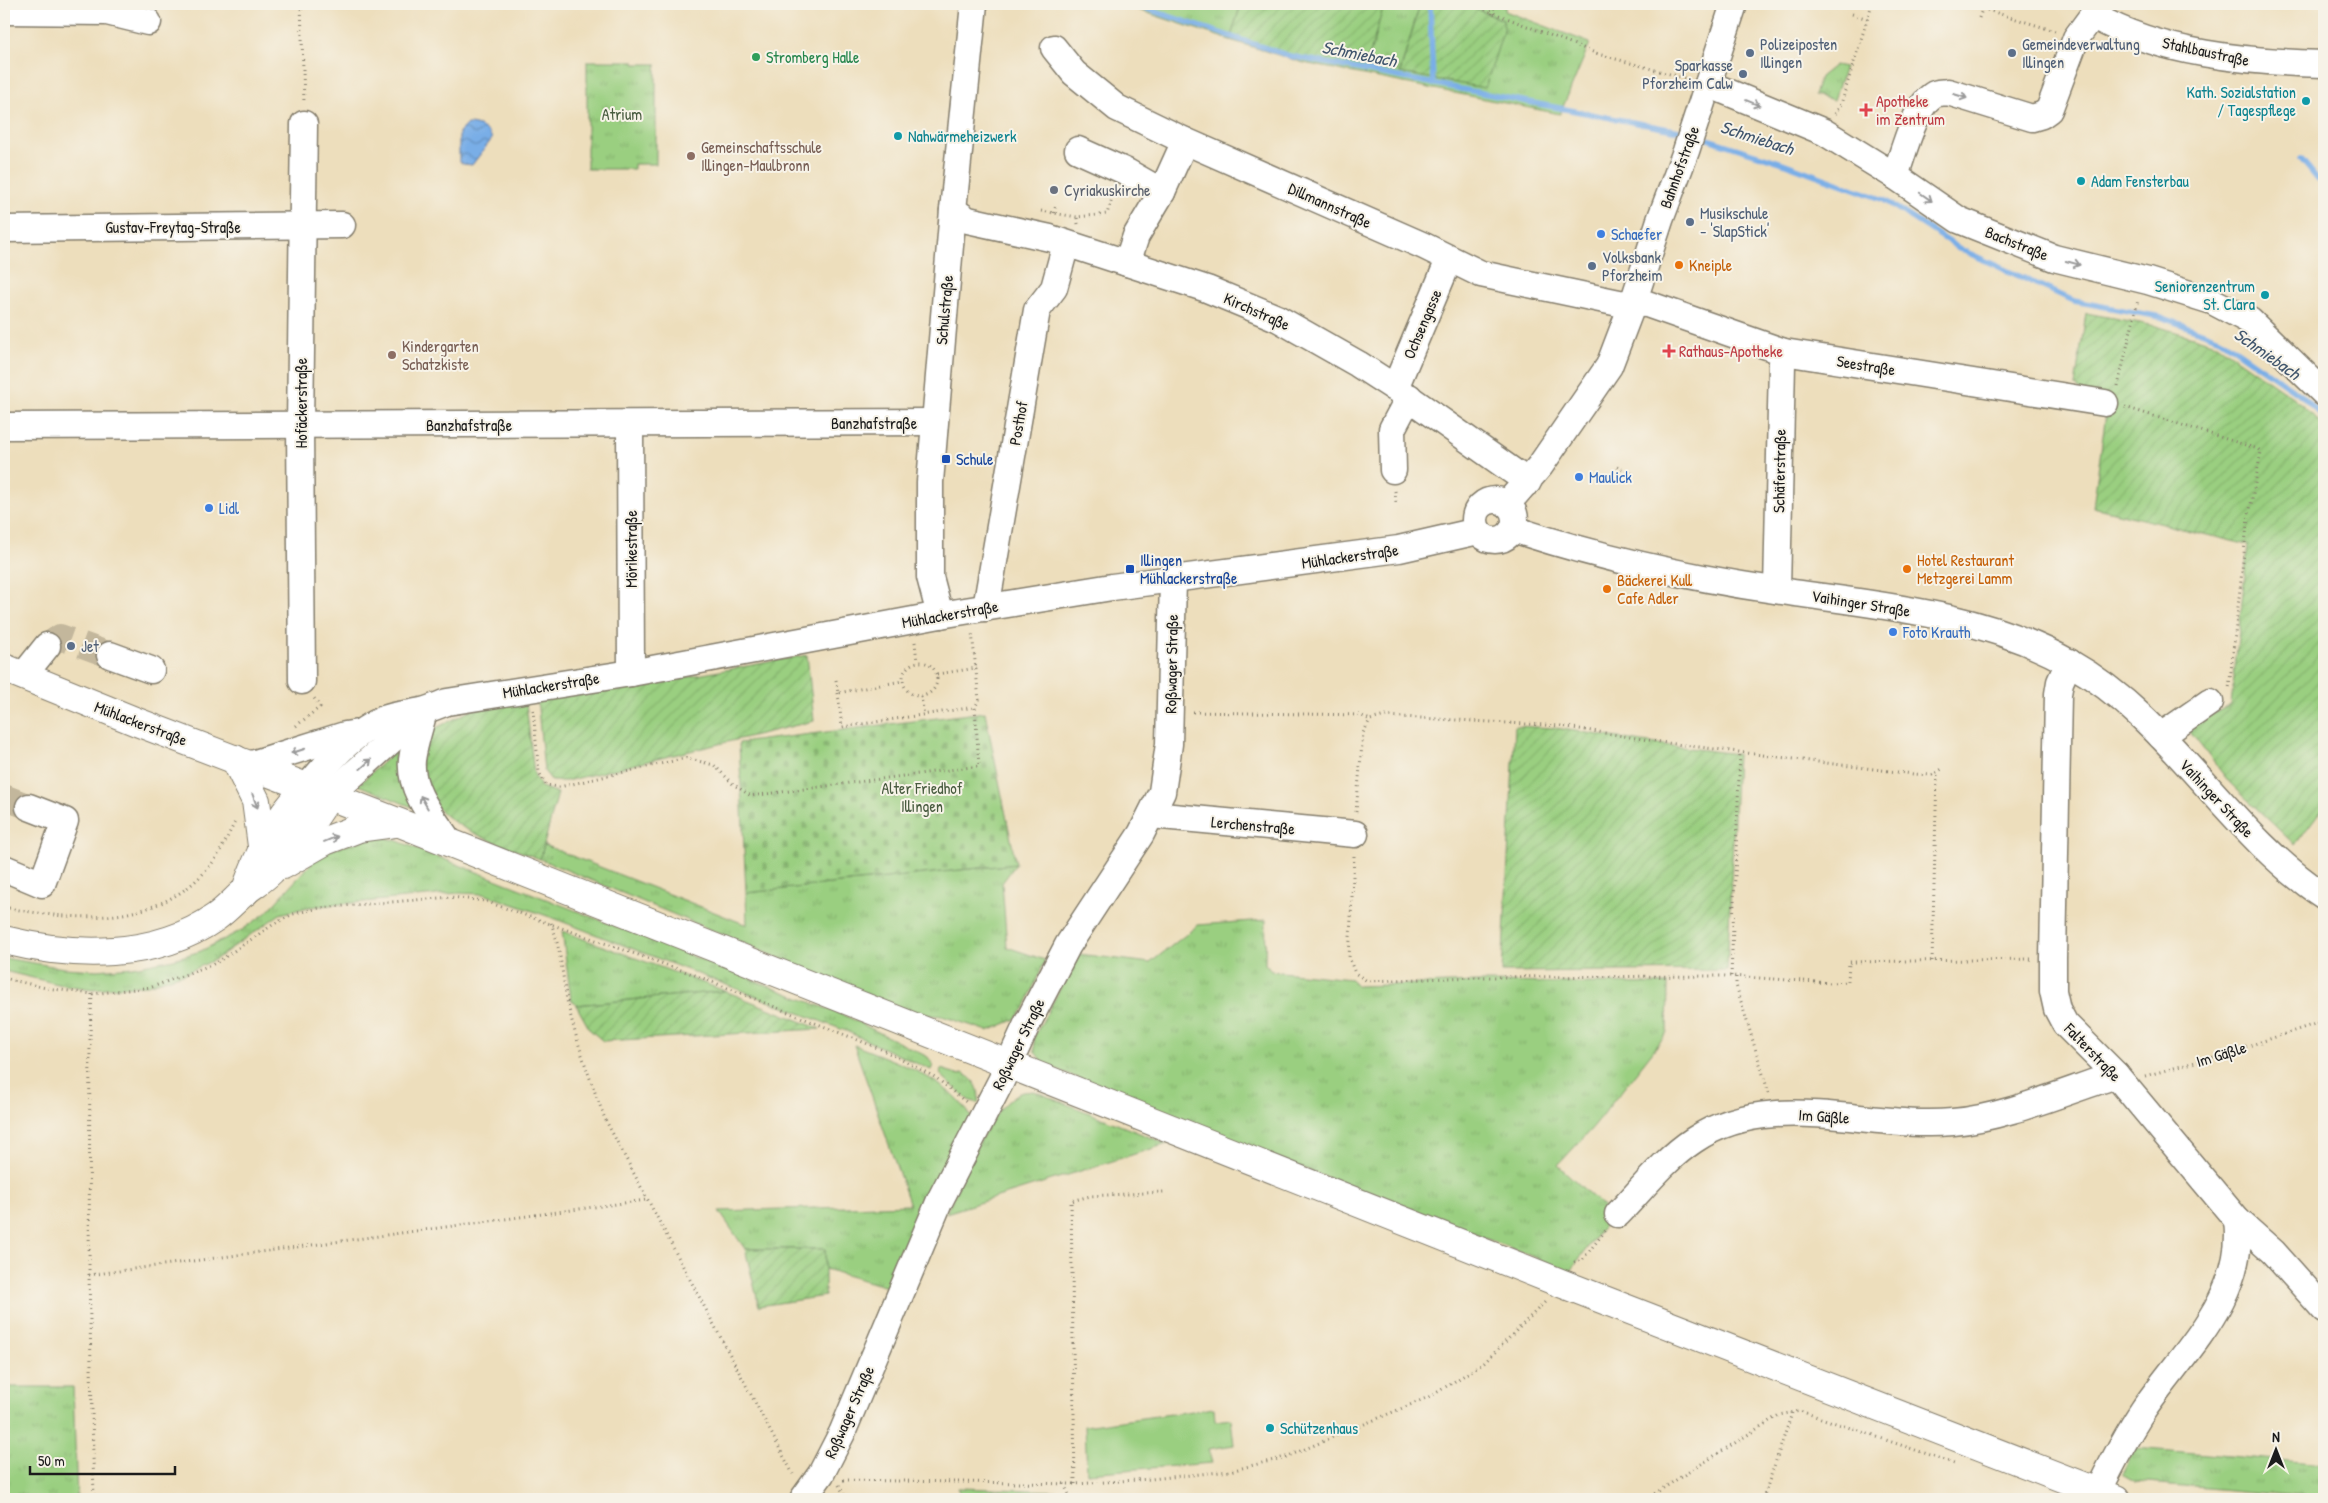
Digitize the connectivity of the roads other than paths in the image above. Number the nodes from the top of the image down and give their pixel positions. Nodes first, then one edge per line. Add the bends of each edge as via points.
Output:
1 (974, 4) edge
2 (1734, 4) edge
3 (2098, 10) edge
4 (4, 11) edge
5 (148, 22) dead end
6 (1054, 48) dead end
7 (2324, 64) edge
8 (1708, 84) junction
9 (304, 124) road end
10 (1185, 141) junction
11 (1078, 150) dead end
12 (1895, 176) junction
13 (1162, 192) junction
14 (953, 210) junction
15 (342, 225) dead end
16 (303, 227) junction
17 (4, 228) edge
18 (1074, 247) junction
19 (1449, 260) junction
20 (1127, 263) junction
21 (1633, 303) junction
22 (1784, 352) junction
23 (1402, 392) junction
24 (2324, 394) edge
25 (2114, 401) road end
26 (934, 422) junction
27 (630, 425) junction
28 (4, 426) edge
29 (300, 426) junction
30 (1393, 470) dead end
31 (1519, 475) junction
32 (1507, 504) junction
33 (1513, 530) junction
34 (1478, 531) junction
35 (1173, 580) junction
36 (1777, 590) junction
37 (978, 609) junction
38 (940, 615) junction
39 (47, 646) tunnel mouth
40 (110, 655) tunnel mouth
41 (2069, 662) junction
42 (151, 670) dead end
43 (13, 672) edge
44 (631, 673) junction
45 (302, 681) road end
46 (2210, 702) road end
47 (424, 711) junction
48 (361, 733) junction
49 (2161, 736) junction
50 (242, 762) junction
51 (318, 792) junction
52 (29, 807) tunnel mouth
53 (1151, 816) junction
54 (400, 823) junction
55 (1355, 834) road end
56 (450, 843) junction
57 (268, 858) junction
58 (4, 868) edge
59 (2324, 896) edge
60 (4, 940) edge
61 (1008, 1065) junction
62 (2119, 1079) junction
63 (1618, 1214) road end
64 (2237, 1220) junction
65 (2324, 1309) edge
66 (2107, 1496) edge
67 (804, 1498) edge

1 - 14 street, Schulstraße
2 - 8 street, Bahnhofstraße
3 - 7 street, Stahlbaustraße via 2118,30 2199,52 2261,62
12 -> 3 street via 1919,112 1935,94 1948,92 2032,118 2049,110 2076,38
4 - 5 street via 107,12
6 - 10 street, Dillmannstraße via 1074,72 1117,108
8 -> 12 street, Bachstraße via 1824,132
8 - 21 street, Bahnhofstraße
9 - 16 street, Hofäckerstraße
10 - 13 street
10 - 19 street, Dillmannstraße
11 - 13 street
12 -> 24 street, Bachstraße via 1959,220 2045,254 2212,302 2250,322
13 - 20 street via 1136,236
14 - 18 street, Kirchstraße via 968,220 1050,238
14 - 26 street, Schulstraße
15 - 16 street, Gustav-Freytag-Straße
16 - 17 street, Gustav-Freytag-Straße
16 - 29 street, Hofäckerstraße
18 - 20 street, Kirchstraße
18 - 37 street, Posthof via 1054,288 1037,310
19 - 21 street, Dillmannstraße via 1481,274 1619,303
19 - 23 street, Ochsengasse
20 - 23 street, Kirchstraße via 1207,289 1277,318
21 - 22 street, Seestraße via 1647,304
21 - 31 street, Bahnhofstraße via 1609,366
22 - 25 street, Seestraße
22 - 36 street, Schäferstraße
23 - 30 street, Ochsengasse via 1392,429
23 - 31 street, Kirchstraße
26 - 27 street, Banzhafstraße
26 - 38 street, Schulstraße via 929,550 930,578
27 - 29 street, Banzhafstraße
27 - 44 street, Mörikestraße
28 - 29 street, Banzhafstraße
29 - 45 street, Hofäckerstraße
31 - 32 street, Bahnhofstraße
32 - 33 street via 1516,520
32 - 34 street via 1495,500 1481,506 1475,520
33 - 34 street via 1496,541
33 - 36 street, Vaihinger Straße via 1627,561
34 - 35 street, Mühlackerstraße via 1399,549
35 - 37 street, Mühlackerstraße
35 - 53 street, Roßwager Straße via 1167,768 1162,792
36 - 41 street, Vaihinger Straße via 1857,601 1958,621 2027,643
37 - 38 street, Mühlackerstraße
38 - 44 street, Mühlackerstraße
39 - 43 street
40 - 42 street
41 - 49 street, Vaihinger Straße via 2105,685
41 - 62 street, Falterstraße via 2058,694 2053,991 2065,1024
43 - 50 main road, Mühlackerstraße
44 - 47 street, Mühlackerstraße via 447,702
46 - 49 street
47 - 48 street, Mühlackerstraße via 396,714
51 -> 47 street, Mühlackerstraße
56 -> 47 street via 427,809 413,778 412,760
48 -> 50 street via 345,735 302,750
48 - 51 street, Mühlackerstraße via 343,748
49 - 59 street, Vaihinger Straße via 2265,848
50 - 51 main road, Mühlackerstraße
50 - 57 main road via 256,801
51 - 54 main road
51 - 57 main road
52 - 58 street via 65,821 42,884
53 - 55 street, Lerchenstraße
53 - 61 street, Roßwager Straße via 1068,945
54 - 56 main road
57 -> 54 main road via 359,828
56 - 61 main road
57 - 60 main road via 245,892 216,917 166,942 102,952 49,949
61 - 66 main road
61 - 67 street, Roßwager Straße via 940,1200 842,1433
62 - 63 street, Im Gäßle via 1982,1119 1913,1123 1797,1113 1769,1114 1742,1120 1716,1128 1694,1140
62 - 64 street, Falterstraße
64 - 65 street, Falterstraße via 2272,1252
64 - 66 street via 2239,1239 2228,1285 2199,1338 2119,1448

